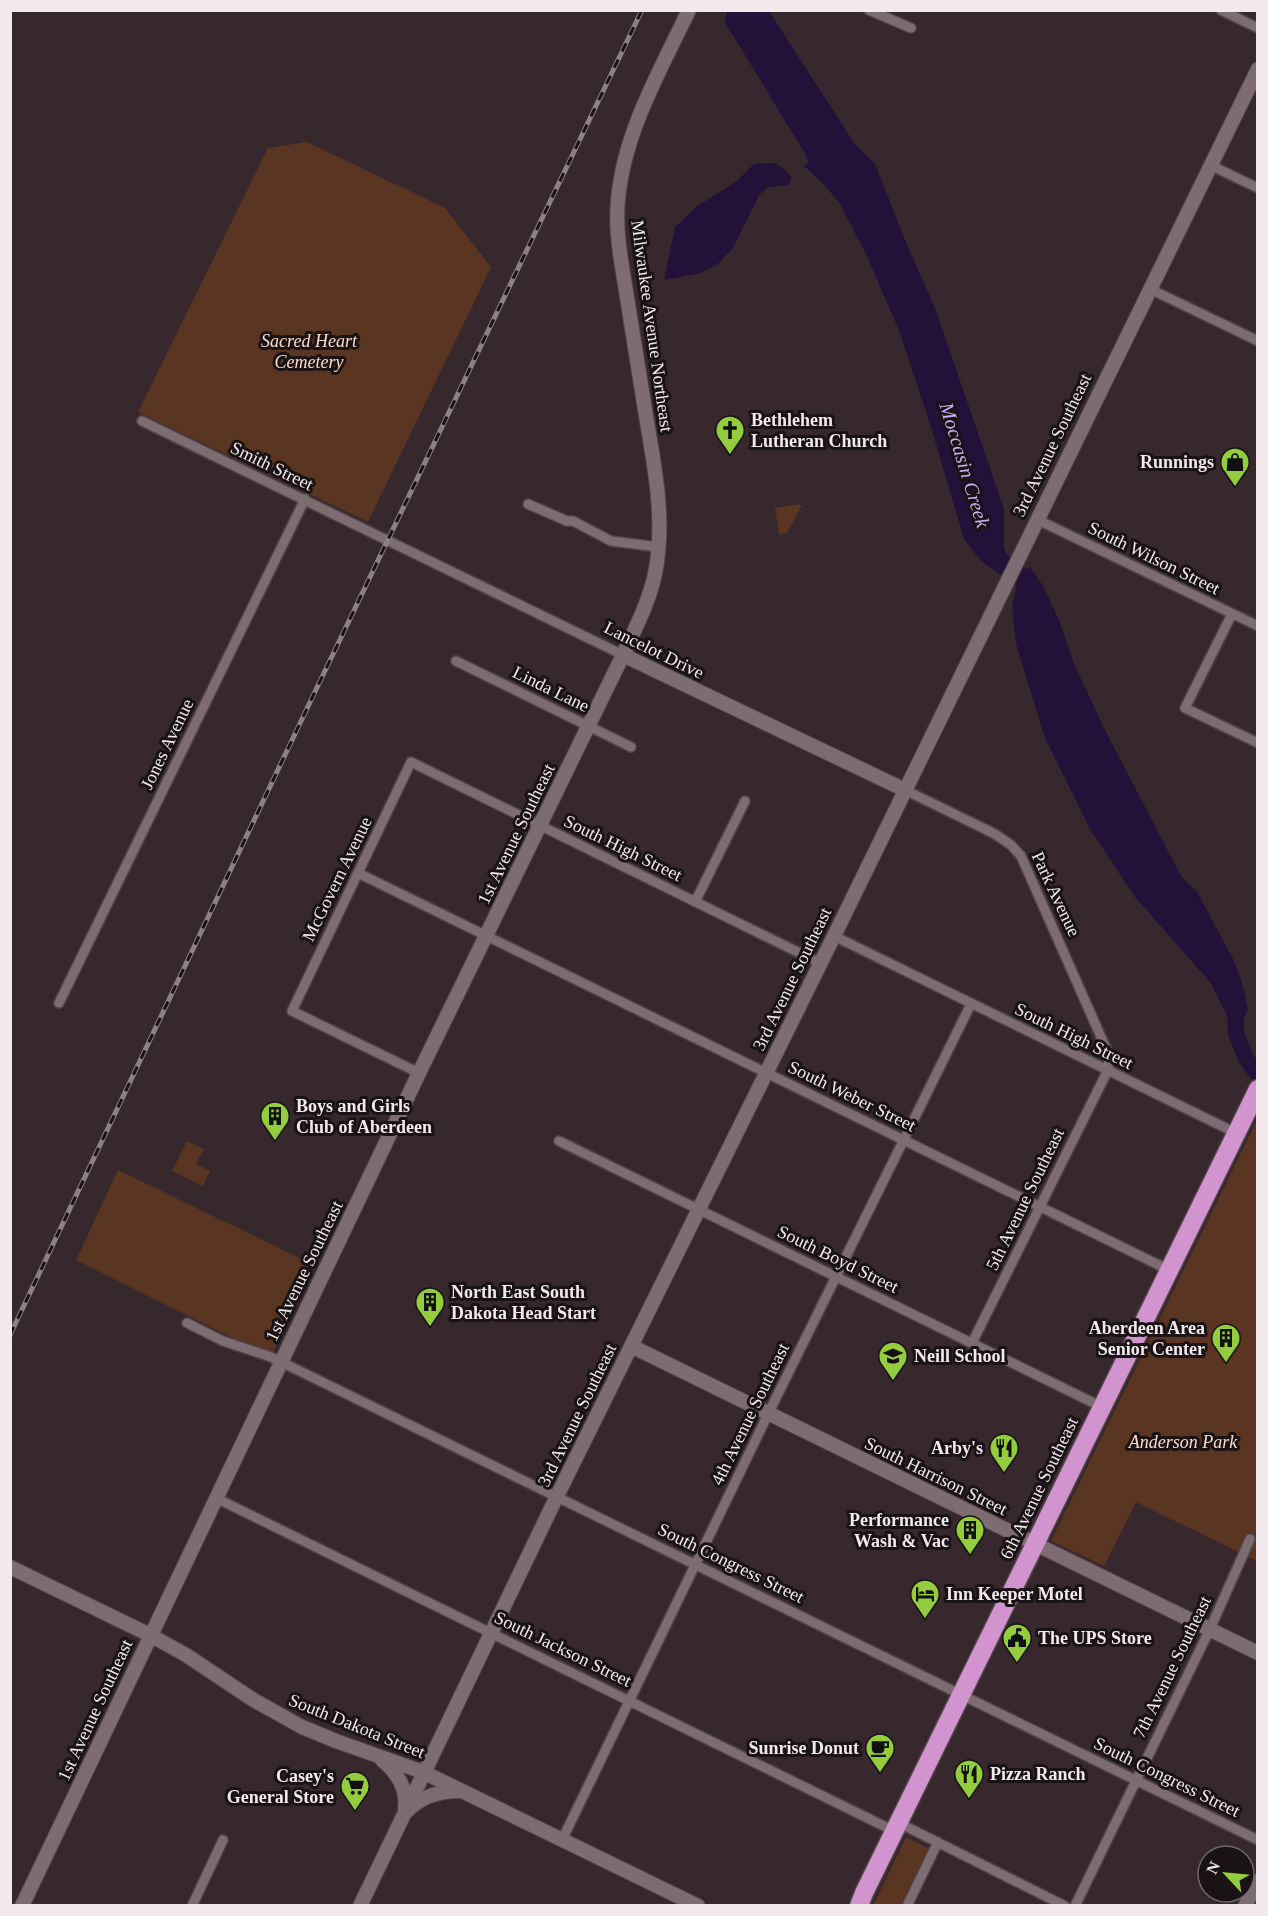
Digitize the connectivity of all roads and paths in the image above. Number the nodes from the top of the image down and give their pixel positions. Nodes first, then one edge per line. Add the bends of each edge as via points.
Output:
1 (689, 10) edge
2 (1221, 10) edge
3 (870, 11) edge
4 (911, 28) dead end
5 (1257, 28) edge
6 (1257, 69) edge
7 (1210, 165) junction
8 (1257, 188) edge
9 (1149, 288) junction
10 (1257, 341) edge
11 (142, 422) dead end
12 (305, 499) junction
13 (528, 504) dead end
14 (1036, 519) junction
15 (388, 540) joint
16 (658, 547) junction
17 (1232, 614) junction
18 (1257, 626) edge
19 (623, 655) junction
20 (456, 661) dead end
21 (589, 726) junction
22 (1257, 743) edge
23 (631, 747) dead end
24 (411, 762) joint
25 (904, 790) junction
26 (745, 801) dead end
27 (540, 825) junction
28 (358, 873) junction
29 (695, 902) junction
30 (486, 936) junction
31 (834, 936) junction
32 (820, 963) junction
33 (59, 1003) dead end
34 (971, 1004) junction
35 (1108, 1070) junction
36 (419, 1072) junction
37 (766, 1073) junction
38 (1257, 1089) edge
39 (1236, 1133) junction
40 (903, 1140) junction
41 (559, 1141) dead end
42 (1040, 1207) junction
43 (699, 1210) junction
44 (1169, 1270) junction
45 (836, 1276) junction
46 (186, 1323) dead end
47 (972, 1343) junction
48 (631, 1346) junction
49 (281, 1362) junction
50 (1102, 1407) junction
51 (768, 1414) junction
52 (557, 1496) junction
53 (216, 1498) junction
54 (1250, 1539) dead end
55 (1035, 1544) junction
56 (696, 1564) junction
57 (12, 1571) edge
58 (1210, 1629) junction
59 (491, 1633) junction
60 (150, 1635) junction
61 (1257, 1653) edge
62 (962, 1694) junction
63 (628, 1700) junction
64 (374, 1754) junction
65 (423, 1772) junction
66 (1136, 1780) junction
67 (461, 1791) junction
68 (403, 1816) junction
69 (896, 1827) junction
70 (223, 1840) dead end
71 (562, 1840) junction
72 (1257, 1840) edge
73 (938, 1842) junction
74 (1257, 1881) edge
75 (22, 1905) edge
76 (192, 1905) edge
77 (360, 1905) edge
78 (698, 1905) edge
79 (859, 1905) edge
80 (907, 1905) edge
81 (1065, 1905) edge
82 (1075, 1905) edge
83 (1245, 1905) edge

1 - 16 street, Milwaukee Avenue Northeast via 640,113 622,166 617,202 621,260 656,479
2 - 5 street
3 - 4 street
6 - 7 street, 3rd Avenue Southeast
7 - 8 street
7 - 9 street, 3rd Avenue Southeast
9 - 10 street
9 - 14 street, 3rd Avenue Southeast
11 - 12 street, Smith Street
12 - 15 street, Smith Street
12 - 33 street, Jones Avenue
13 - 16 street via 611,541
14 - 17 street, South Wilson Street
14 - 25 street, 3rd Avenue Southeast
15 - 19 street, Lancelot Drive
16 - 19 street, Milwaukee Avenue Northeast via 651,588
17 - 18 street, South Wilson Street
17 - 22 street via 1185,708
19 - 21 street, 1st Avenue Southeast
19 - 25 street, Lancelot Drive
20 - 21 street, Linda Lane
21 - 23 street, Linda Lane
21 - 27 street, 1st Avenue Southeast
24 - 27 street, South High Street
24 - 28 street, McGovern Avenue
25 - 31 street, 3rd Avenue Southeast
25 - 35 street, Park Avenue via 995,834 1022,856 1106,1046
26 - 29 street
27 - 29 street, South High Street
27 - 30 street, 1st Avenue Southeast
28 - 30 street, South Weber Street
28 - 36 street, McGovern Avenue via 292,1011
29 - 32 street, South High Street
30 - 36 street, 1st Avenue Southeast
30 - 37 street, South Weber Street
31 - 32 street, 3rd Avenue Southeast
31 - 34 street, South High Street
32 - 37 street, 3rd Avenue Southeast
34 - 35 street, South High Street
34 - 40 street, 4th Avenue Southeast
35 - 39 street, South High Street
35 - 42 street, 5th Avenue Southeast
36 - 49 street, 1st Avenue Southeast
37 - 40 street, South Weber Street
37 - 43 street, 3rd Avenue Southeast
38 - 39 highway, 6th Avenue Southeast
39 - 44 highway, 6th Avenue Southeast
40 - 42 street, South Weber Street
40 - 45 street, 4th Avenue Southeast
41 - 43 street, South Boyd Street
42 - 44 street, South Weber Street
42 - 47 street, 5th Avenue Southeast
43 - 45 street, South Boyd Street
43 - 48 street, 3rd Avenue Southeast
44 - 50 highway, 6th Avenue Southeast
45 - 47 street, South Boyd Street
45 - 51 street, 4th Avenue Southeast
46 - 49 street, South Congress Street
47 - 50 street, South Boyd Street
48 - 51 street, South Harrison Street
48 - 52 street, 3rd Avenue Southeast
49 - 52 street, South Congress Street
49 - 53 street, 1st Avenue Southeast
50 - 55 highway, 6th Avenue Southeast
51 - 55 street, South Harrison Street
51 - 56 street, 4th Avenue Southeast
52 - 56 street, South Congress Street
52 - 59 street, 3rd Avenue Southeast
53 - 59 street, South Jackson Street
53 - 60 street, 1st Avenue Southeast
54 - 58 street, 7th Avenue Southeast
55 - 58 street, South Harrison Street
55 - 62 highway, 6th Avenue Southeast
56 - 62 street, South Congress Street
56 - 63 street, 4th Avenue Southeast
57 - 60 street, South Dakota Street
58 - 61 street, South Harrison Street
58 - 66 street, 7th Avenue Southeast
59 - 63 street, South Jackson Street
59 - 65 street, 3rd Avenue Southeast
60 - 64 street, South Dakota Street via 283,1717
60 - 75 street, 1st Avenue Southeast
62 - 66 street, South Congress Street
62 - 69 highway, 6th Avenue Southeast
63 - 69 street, South Jackson Street
63 - 71 street, 4th Avenue Southeast
64 - 65 street, South Dakota Street
64 - 68 street via 395,1773 403,1787
65 - 67 street, South Dakota Street
65 - 68 street, 3rd Avenue Southeast
66 - 72 street, South Congress Street
66 - 82 street, 7th Avenue Southeast
67 - 68 street via 429,1797
67 - 71 street, South Dakota Street
68 - 77 street, 3rd Avenue Southeast
69 - 73 street, South Jackson Street
69 - 79 highway, 6th Avenue Southeast
70 - 76 street
71 - 78 street, South Dakota Street
73 - 80 street
73 - 81 street, South Jackson Street
74 - 83 street

